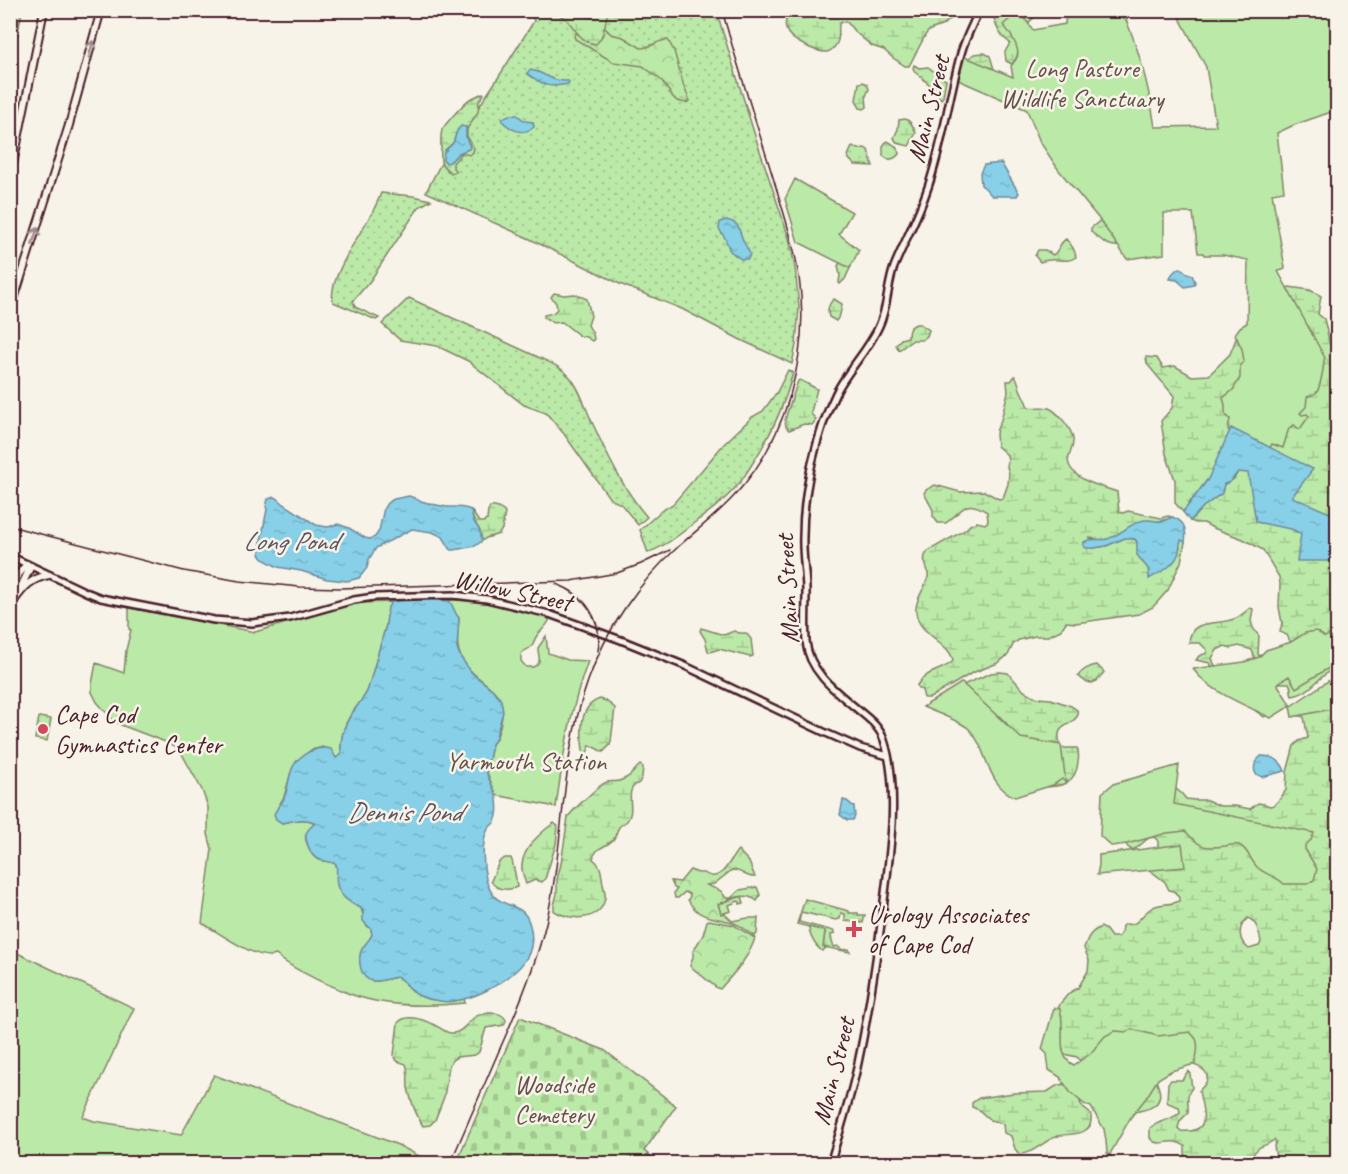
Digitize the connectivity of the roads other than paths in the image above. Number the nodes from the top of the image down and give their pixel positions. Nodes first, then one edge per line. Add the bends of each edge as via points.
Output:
1 (44, 10) edge
2 (101, 10) edge
3 (979, 10) edge
4 (10, 179) edge
5 (10, 312) edge
6 (10, 556) edge
7 (29, 565) junction
8 (10, 568) edge
9 (49, 575) junction
10 (15, 585) junction
11 (11, 601) edge
12 (888, 756) junction
13 (830, 1164) edge

1 - 4 highway
5 -> 2 highway via 73,114
3 - 12 main road, Main Street via 960,58 930,183 894,268 882,320 838,388 826,418 803,521 809,654 832,687 878,728
6 - 7 main road, Willow Street
7 - 9 main road, Willow Street
7 - 10 highway via 20,572
7 - 11 highway
8 - 10 highway
9 - 11 highway via 33,580
9 - 12 main road, Willow Street via 109,600 237,623 281,620 374,597 453,595 493,600 549,614 640,647 826,734
10 - 11 highway
12 - 13 main road, Main Street via 891,837 880,938 858,1062

